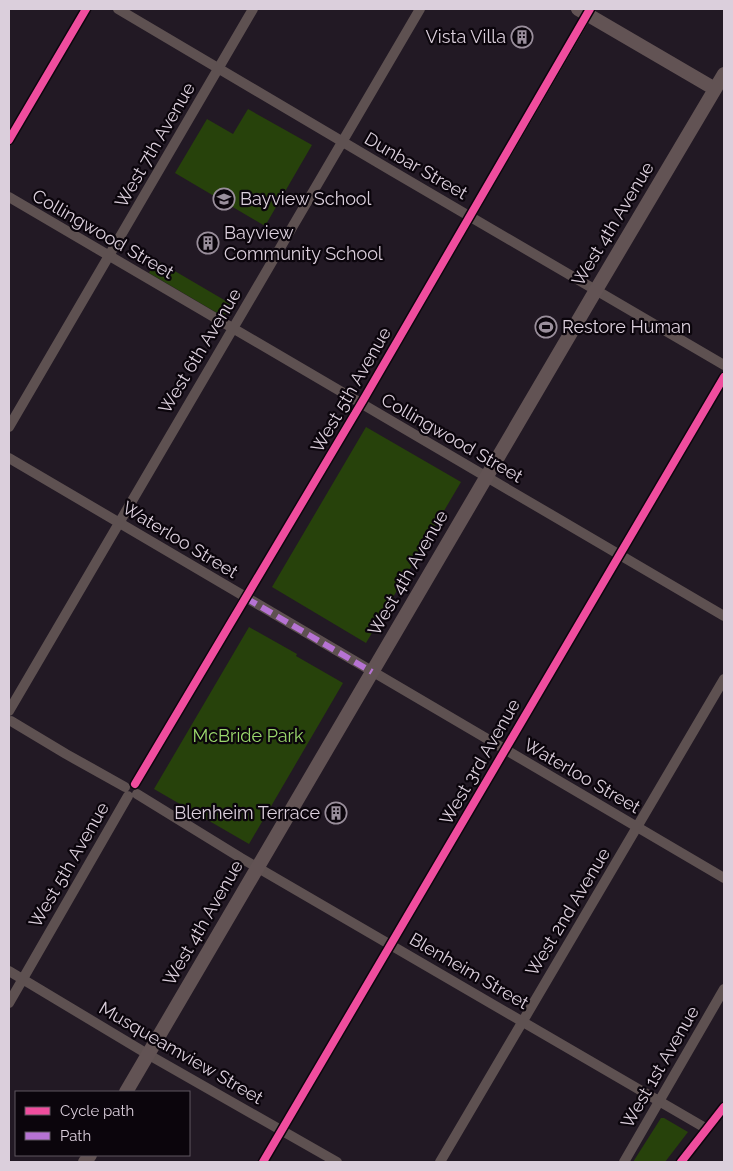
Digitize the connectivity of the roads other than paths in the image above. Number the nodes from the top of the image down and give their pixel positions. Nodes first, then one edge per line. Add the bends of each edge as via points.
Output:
1 (86, 9) edge
2 (118, 9) edge
3 (253, 9) edge
4 (420, 9) edge
5 (585, 10) edge
6 (218, 68) junction
7 (724, 74) edge
8 (720, 92) edge
9 (9, 140) edge
10 (342, 142) junction
11 (9, 197) edge
12 (470, 215) junction
13 (109, 256) junction
14 (596, 290) junction
15 (233, 329) junction
16 (724, 365) edge
17 (724, 377) edge
18 (360, 404) junction
19 (9, 427) edge
20 (9, 458) edge
21 (486, 478) junction
22 (118, 523) junction
23 (619, 554) junction
24 (246, 598) junction
25 (724, 616) edge
26 (372, 672) junction
27 (724, 679) edge
28 (9, 716) edge
29 (505, 750) junction
30 (131, 790) junction
31 (638, 827) junction
32 (257, 867) junction
33 (724, 878) edge
34 (390, 944) junction
35 (9, 971) edge
36 (22, 979) junction
37 (724, 989) edge
38 (9, 1003) edge
39 (523, 1021) junction
40 (149, 1054) junction
41 (127, 1091) edge
42 (659, 1101) junction
43 (724, 1107) edge
44 (707, 1129) junction
45 (281, 1131) junction
46 (263, 1162) edge
47 (337, 1162) edge
48 (440, 1162) edge
49 (624, 1162) edge
50 (681, 1162) edge

1 - 9 street
2 - 6 street, Dunbar Street
3 - 6 street, West 7th Avenue
4 - 10 street, West 6th Avenue
5 - 8 main road
5 - 12 street, West 5th Avenue
6 - 10 street, Dunbar Street
6 - 13 street, West 7th Avenue
7 - 8 main road, West 4th Avenue
8 - 14 main road, West 4th Avenue
10 - 12 street, Dunbar Street
10 - 15 street, West 6th Avenue
11 - 13 street, Collingwood Street
12 - 14 street, Dunbar Street
12 - 18 street, West 5th Avenue
13 - 15 street, Collingwood Street
13 - 19 street, West 7th Avenue
14 - 16 street, Dunbar Street
14 - 21 main road, West 4th Avenue
15 - 18 street, Collingwood Street
15 - 22 street, West 6th Avenue
17 - 23 street, West 3rd Avenue
18 - 21 street, Collingwood Street
18 - 24 street, West 5th Avenue
20 - 22 street, Waterloo Street
21 - 23 street, Collingwood Street
21 - 26 main road, West 4th Avenue
22 - 24 street, Waterloo Street
22 - 28 street, West 6th Avenue
23 - 25 street, Collingwood Street
23 - 29 street, West 3rd Avenue
24 - 26 street, Waterloo Street
24 - 30 street, West 5th Avenue
26 - 29 street, Waterloo Street
26 - 32 main road, West 4th Avenue
27 - 31 street, West 2nd Avenue
28 - 30 street, Blenheim Street via 66,754
29 - 31 street, Waterloo Street
29 - 34 street, West 3rd Avenue
30 - 32 street, Blenheim Street
30 - 36 street, West 5th Avenue
31 - 33 street, Waterloo Street
31 - 39 street, West 2nd Avenue
32 - 34 street, Blenheim Street
32 - 40 main road, West 4th Avenue
34 - 39 street, Blenheim Street
34 - 45 street, West 3rd Avenue
35 - 36 street, Musqueamview Street
36 - 38 street, West 5th Avenue
36 - 40 street, Musqueamview Street
37 - 42 street, West 1st Avenue
39 - 42 street, Blenheim Street
39 - 48 street, West 2nd Avenue
40 - 41 main road, West 4th Avenue
40 - 45 street, Musqueamview Street
42 - 44 street, Blenheim Street
42 - 49 street, West 1st Avenue
43 - 44 street
44 - 50 street
45 - 46 street, West 3rd Avenue
45 - 47 street, Musqueamview Street

